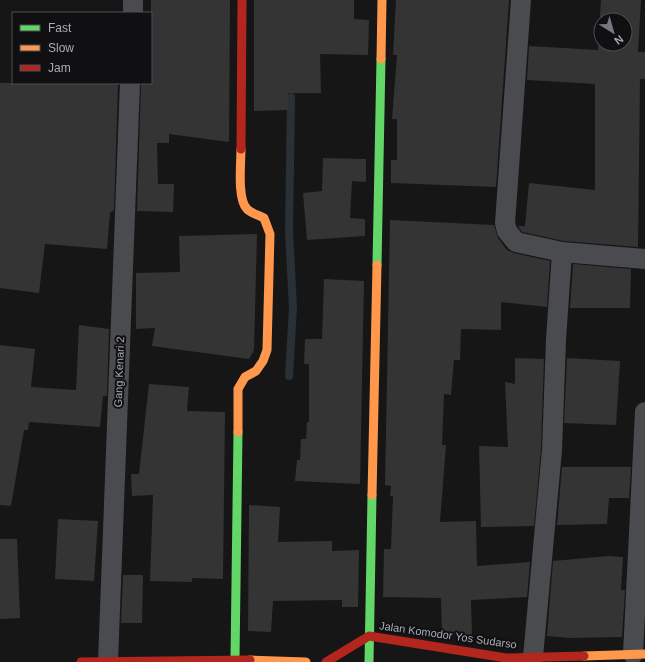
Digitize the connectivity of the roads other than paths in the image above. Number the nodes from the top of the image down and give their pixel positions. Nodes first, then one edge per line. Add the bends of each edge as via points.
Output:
1 (134, 0) edge
2 (242, 0) edge
3 (382, 0) edge
4 (521, 0) edge
5 (133, 12) edge
6 (130, 84) edge
7 (562, 252) junction
8 (645, 259) edge
9 (645, 412) edge
10 (369, 636) junction
11 (639, 654) edge
12 (533, 658) junction
13 (235, 659) junction
14 (506, 660) edge
15 (160, 661) edge
16 (81, 662) edge
17 (108, 662) edge
18 (306, 662) edge
19 (326, 662) edge
20 (370, 662) edge

1 - 5 street
2 - 13 street via 241,193 243,206 264,218 270,234 267,350 256,371 245,377 238,389
3 - 10 street
4 - 7 street via 505,223 510,237 516,242
6 - 17 street, Gang Kenari 2
7 - 8 street
7 - 12 street via 552,450
9 - 11 street
10 - 14 street, Jalan Komodor Yos Sudarso
10 - 19 street, Jalan Komodor Yos Sudarso
10 - 20 street
11 - 12 street, Jalan Komodor Yos Sudarso
12 - 14 street, Jalan Komodor Yos Sudarso
13 - 15 street
13 - 18 street
15 - 17 street
16 - 17 street

